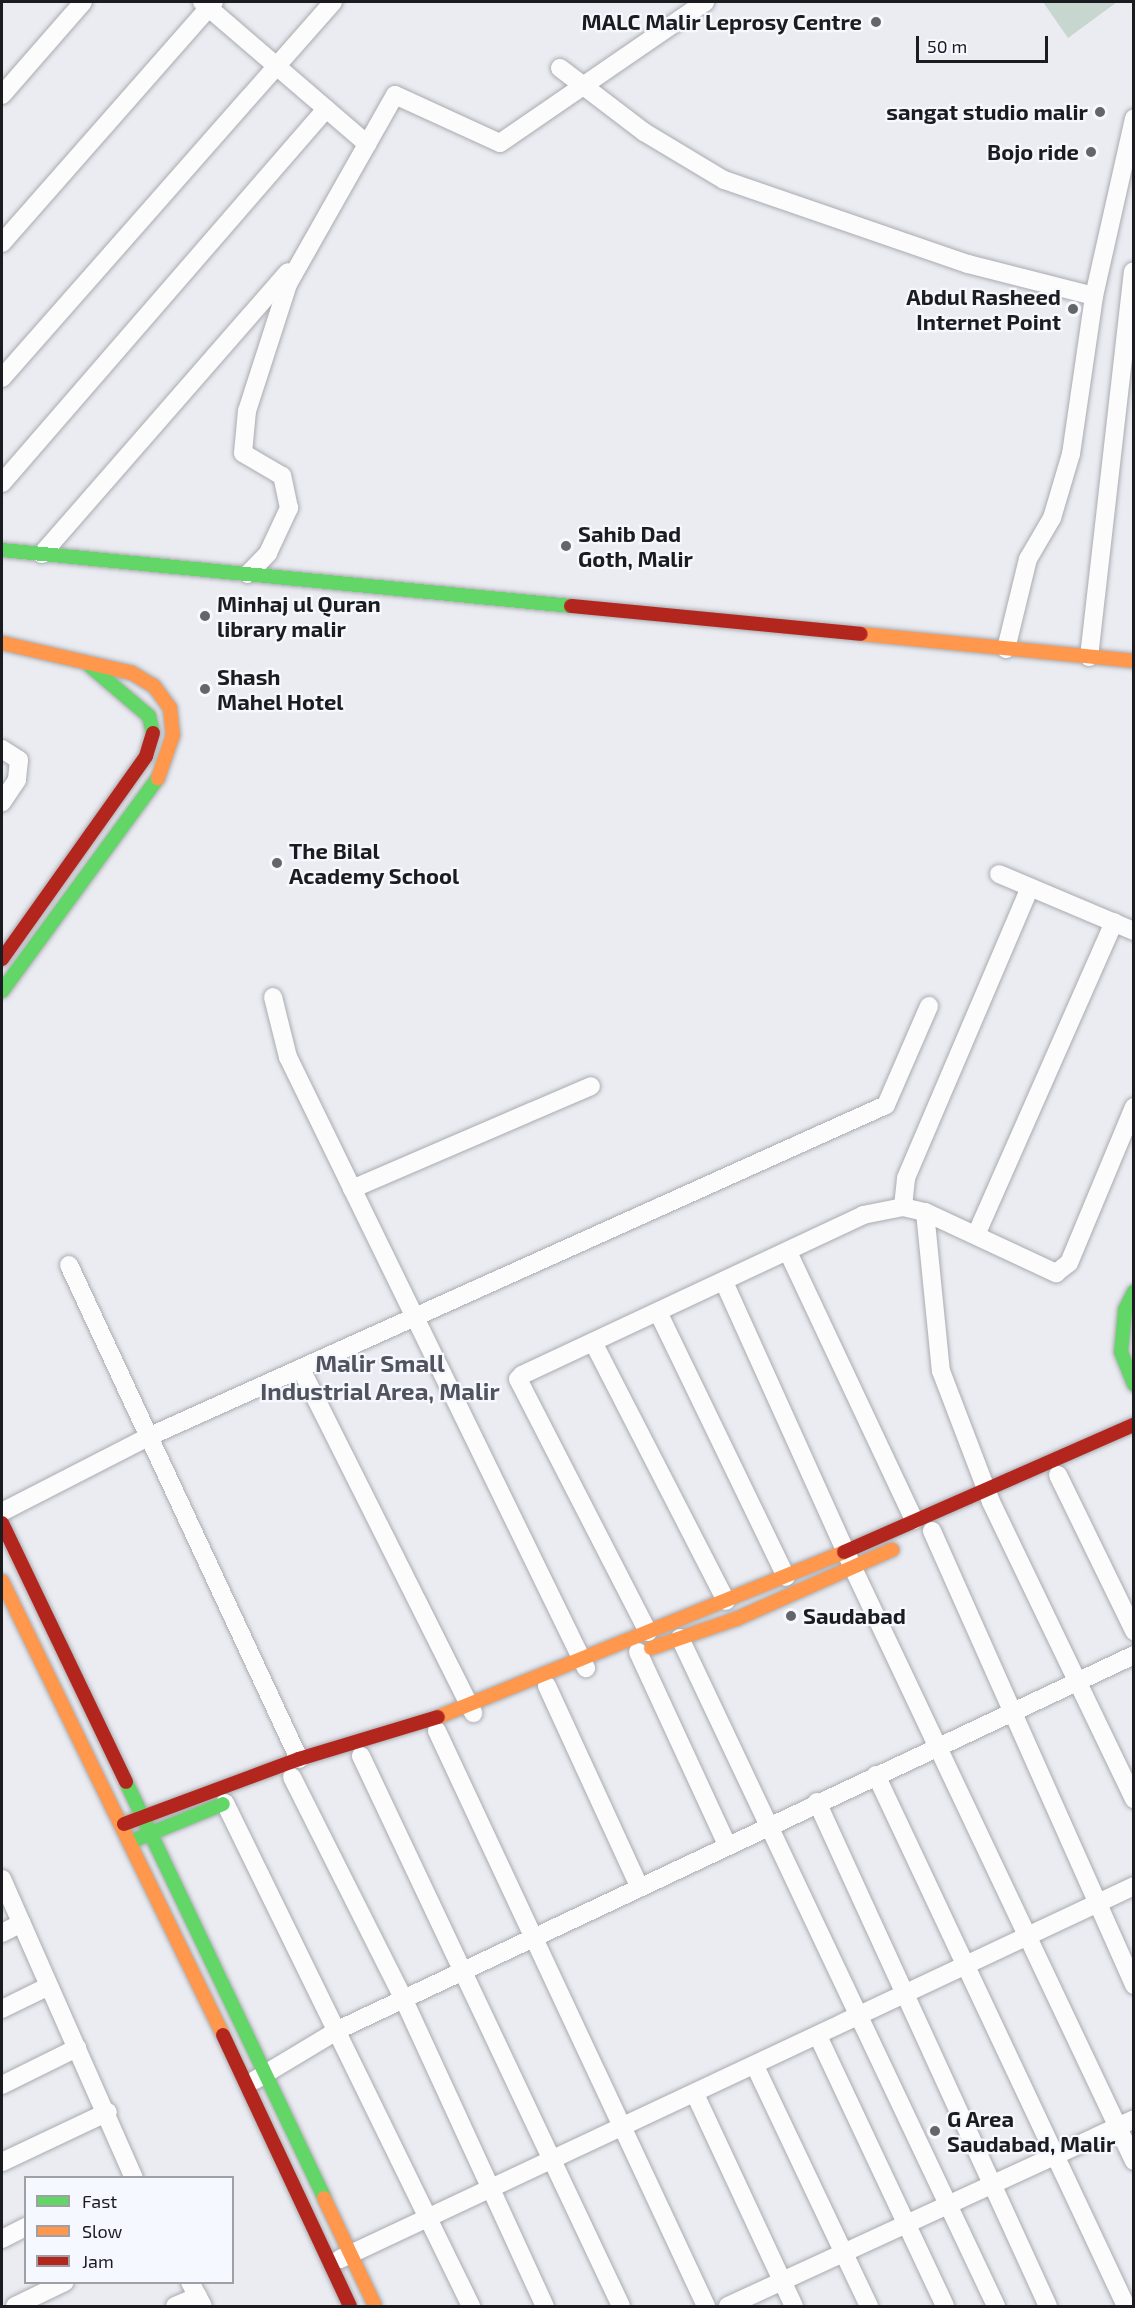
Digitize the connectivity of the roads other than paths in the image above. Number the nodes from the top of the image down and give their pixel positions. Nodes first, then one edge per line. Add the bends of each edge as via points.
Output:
1 (82, 2) edge
2 (333, 2) edge
3 (705, 2) edge
4 (208, 4) edge
5 (276, 66) junction
6 (560, 68) dead end
7 (584, 88) junction
8 (2, 95) edge
9 (327, 109) junction
10 (1134, 118) edge
11 (367, 144) junction
12 (2, 243) edge
13 (307, 250) junction
14 (1102, 268) junction
15 (1133, 272) edge
16 (1094, 296) junction
17 (2, 376) edge
18 (2, 483) edge
19 (2, 550) edge
20 (42, 554) junction
21 (248, 574) junction
22 (2, 643) edge
23 (1006, 649) junction
24 (1089, 657) junction
25 (1134, 661) edge
26 (85, 662) junction
27 (2, 749) edge
28 (2, 802) edge
29 (999, 874) dead end
30 (1030, 887) junction
31 (1114, 922) junction
32 (1134, 931) edge
33 (2, 959) edge
34 (2, 991) edge
35 (273, 997) dead end
36 (929, 1005) dead end
37 (591, 1086) dead end
38 (1134, 1107) edge
39 (352, 1189) junction
40 (903, 1207) junction
41 (925, 1212) junction
42 (976, 1235) junction
43 (788, 1252) junction
44 (69, 1264) dead end
45 (724, 1282) junction
46 (1134, 1292) edge
47 (658, 1312) junction
48 (414, 1315) junction
49 (592, 1342) junction
50 (301, 1369) junction
51 (1134, 1385) edge
52 (1134, 1425) edge
53 (148, 1437) junction
54 (1134, 1442) edge
55 (1058, 1475) junction
56 (989, 1495) junction
57 (2, 1512) edge
58 (2, 1523) edge
59 (923, 1529) junction
60 (902, 1545) dead end
61 (849, 1560) junction
62 (786, 1577) junction
63 (2, 1581) edge
64 (726, 1601) junction
65 (1134, 1631) edge
66 (648, 1632) junction
67 (680, 1638) junction
68 (638, 1652) junction
69 (1134, 1655) edge
70 (584, 1664) junction
71 (1080, 1681) junction
72 (547, 1686) junction
73 (472, 1709) junction
74 (1014, 1712) junction
75 (436, 1731) junction
76 (938, 1747) junction
77 (361, 1756) junction
78 (299, 1759) junction
79 (876, 1775) junction
80 (292, 1777) junction
81 (242, 1780) junction
82 (249, 1794) junction
83 (1134, 1799) edge
84 (817, 1802) junction
85 (225, 1803) junction
86 (144, 1816) junction
87 (123, 1824) junction
88 (766, 1825) junction
89 (152, 1834) junction
90 (132, 1840) junction
91 (727, 1845) junction
92 (2, 1878) edge
93 (1134, 1886) edge
94 (640, 1887) junction
95 (1098, 1904) junction
96 (22, 1923) junction
97 (2, 1933) edge
98 (534, 1936) junction
99 (1029, 1936) junction
100 (967, 1966) junction
101 (460, 1972) junction
102 (1134, 1985) edge
103 (50, 1986) junction
104 (905, 1995) junction
105 (404, 2000) junction
106 (2, 2009) edge
107 (860, 2016) junction
108 (340, 2029) junction
109 (818, 2036) junction
110 (77, 2048) junction
111 (755, 2066) junction
112 (265, 2073) junction
113 (2, 2085) edge
114 (246, 2085) junction
115 (695, 2094) junction
116 (108, 2112) junction
117 (1126, 2123) edge
118 (622, 2128) junction
119 (1053, 2157) junction
120 (1134, 2161) edge
121 (2, 2162) edge
122 (555, 2162) junction
123 (132, 2176) edge
124 (991, 2185) junction
125 (487, 2187) junction
126 (946, 2206) junction
127 (429, 2215) junction
128 (904, 2225) junction
129 (24, 2228) edge
130 (2, 2239) edge
131 (844, 2253) junction
132 (350, 2254) junction
133 (330, 2263) junction
134 (782, 2282) junction
135 (63, 2284) edge
136 (197, 2295) edge
137 (15, 2307) edge
138 (175, 2307) edge
139 (350, 2307) edge
140 (375, 2307) edge
141 (471, 2307) edge
142 (545, 2307) edge
143 (621, 2307) edge
144 (706, 2307) edge
145 (728, 2307) edge
146 (794, 2307) edge
147 (869, 2307) edge
148 (945, 2307) edge
149 (996, 2307) edge
150 (1048, 2307) edge
151 (1126, 2307) edge

1 - 8 street
2 - 5 street
3 - 7 street
4 - 5 street
4 - 12 street
5 - 9 street
5 - 17 street
6 - 7 street
7 - 11 street via 500,143 395,94
7 - 16 street via 724,180 968,264
9 - 11 street
9 - 18 street
10 - 14 street via 1126,133
11 - 13 street
13 - 20 street
13 - 21 street via 288,284 247,411 243,453 282,476 289,508 268,553
14 - 15 street
14 - 16 street
15 - 24 street
16 - 23 street via 1071,454 1052,518 1028,558
19 - 20 street
20 - 21 street
21 - 23 street
22 - 26 street
23 - 24 street
24 - 25 street
26 - 33 street via 149,716 154,736 146,756
26 - 34 street via 132,673 154,686 170,708 173,735 161,773
27 - 28 street via 19,760 17,780
29 - 30 street
30 - 31 street
30 - 40 street via 906,1178
31 - 32 street
31 - 42 street
35 - 39 street via 288,1057
36 - 48 street via 886,1105
37 - 39 street
38 - 42 street via 1063,1270 1056,1273
39 - 48 street
40 - 41 street
40 - 43 street via 863,1215
41 - 42 street
41 - 56 street via 941,1371
43 - 45 street
43 - 59 street
44 - 53 street
45 - 47 street
45 - 61 street
46 - 51 street via 1125,1310 1121,1352
47 - 49 street
47 - 62 street
48 - 50 street
48 - 70 street
49 - 64 street
49 - 66 street via 518,1379
50 - 53 street
50 - 73 street
52 - 56 street
53 - 57 street
53 - 78 street
54 - 55 street
55 - 56 street
55 - 65 street
56 - 59 street
56 - 59 street
56 - 71 street
58 - 86 street
59 - 61 street
59 - 74 street
60 - 61 street
61 - 62 street
61 - 67 street
61 - 76 street
62 - 64 street
63 - 87 street
64 - 66 street
66 - 70 street
67 - 68 street
67 - 88 street
68 - 70 street
68 - 91 street
69 - 71 street
70 - 72 street
70 - 73 street
71 - 74 street
71 - 83 street
72 - 73 street
72 - 94 street
73 - 75 street
73 - 78 street
74 - 76 street
74 - 95 street
75 - 77 street
75 - 98 street
76 - 79 street
76 - 99 street
77 - 80 street
77 - 101 street
78 - 81 street
79 - 84 street
79 - 100 street
80 - 82 street
80 - 105 street
81 - 82 street
81 - 86 street
82 - 85 street
84 - 88 street
84 - 104 street
85 - 89 street
85 - 108 street
86 - 87 street
86 - 89 street
87 - 90 street
88 - 91 street
88 - 107 street
89 - 90 street
89 - 112 street
90 - 114 street
91 - 94 street
92 - 96 street
93 - 95 street
94 - 98 street
95 - 99 street
95 - 102 street
96 - 97 street
96 - 103 street
98 - 101 street
98 - 118 street
99 - 100 street
99 - 117 street
100 - 104 street
100 - 119 street
101 - 105 street
101 - 122 street
103 - 106 street
103 - 110 street
104 - 107 street
104 - 124 street
105 - 108 street
105 - 125 street
107 - 109 street
107 - 126 street
108 - 112 street
108 - 127 street
109 - 111 street
109 - 128 street
110 - 113 street
110 - 116 street
111 - 115 street
111 - 131 street
112 - 114 street
112 - 132 street
114 - 133 street
115 - 118 street
115 - 134 street
116 - 121 street
116 - 123 street
117 - 119 street
117 - 120 street
118 - 122 street
118 - 144 street
119 - 124 street
119 - 151 street
122 - 125 street
122 - 143 street
124 - 126 street
124 - 150 street
125 - 127 street
125 - 142 street
126 - 128 street
126 - 149 street
127 - 132 street
127 - 141 street
128 - 131 street
128 - 148 street
129 - 130 street
131 - 134 street
131 - 147 street
132 - 133 street
132 - 140 street
133 - 139 street
134 - 145 street
134 - 146 street
135 - 137 street
136 - 138 street

